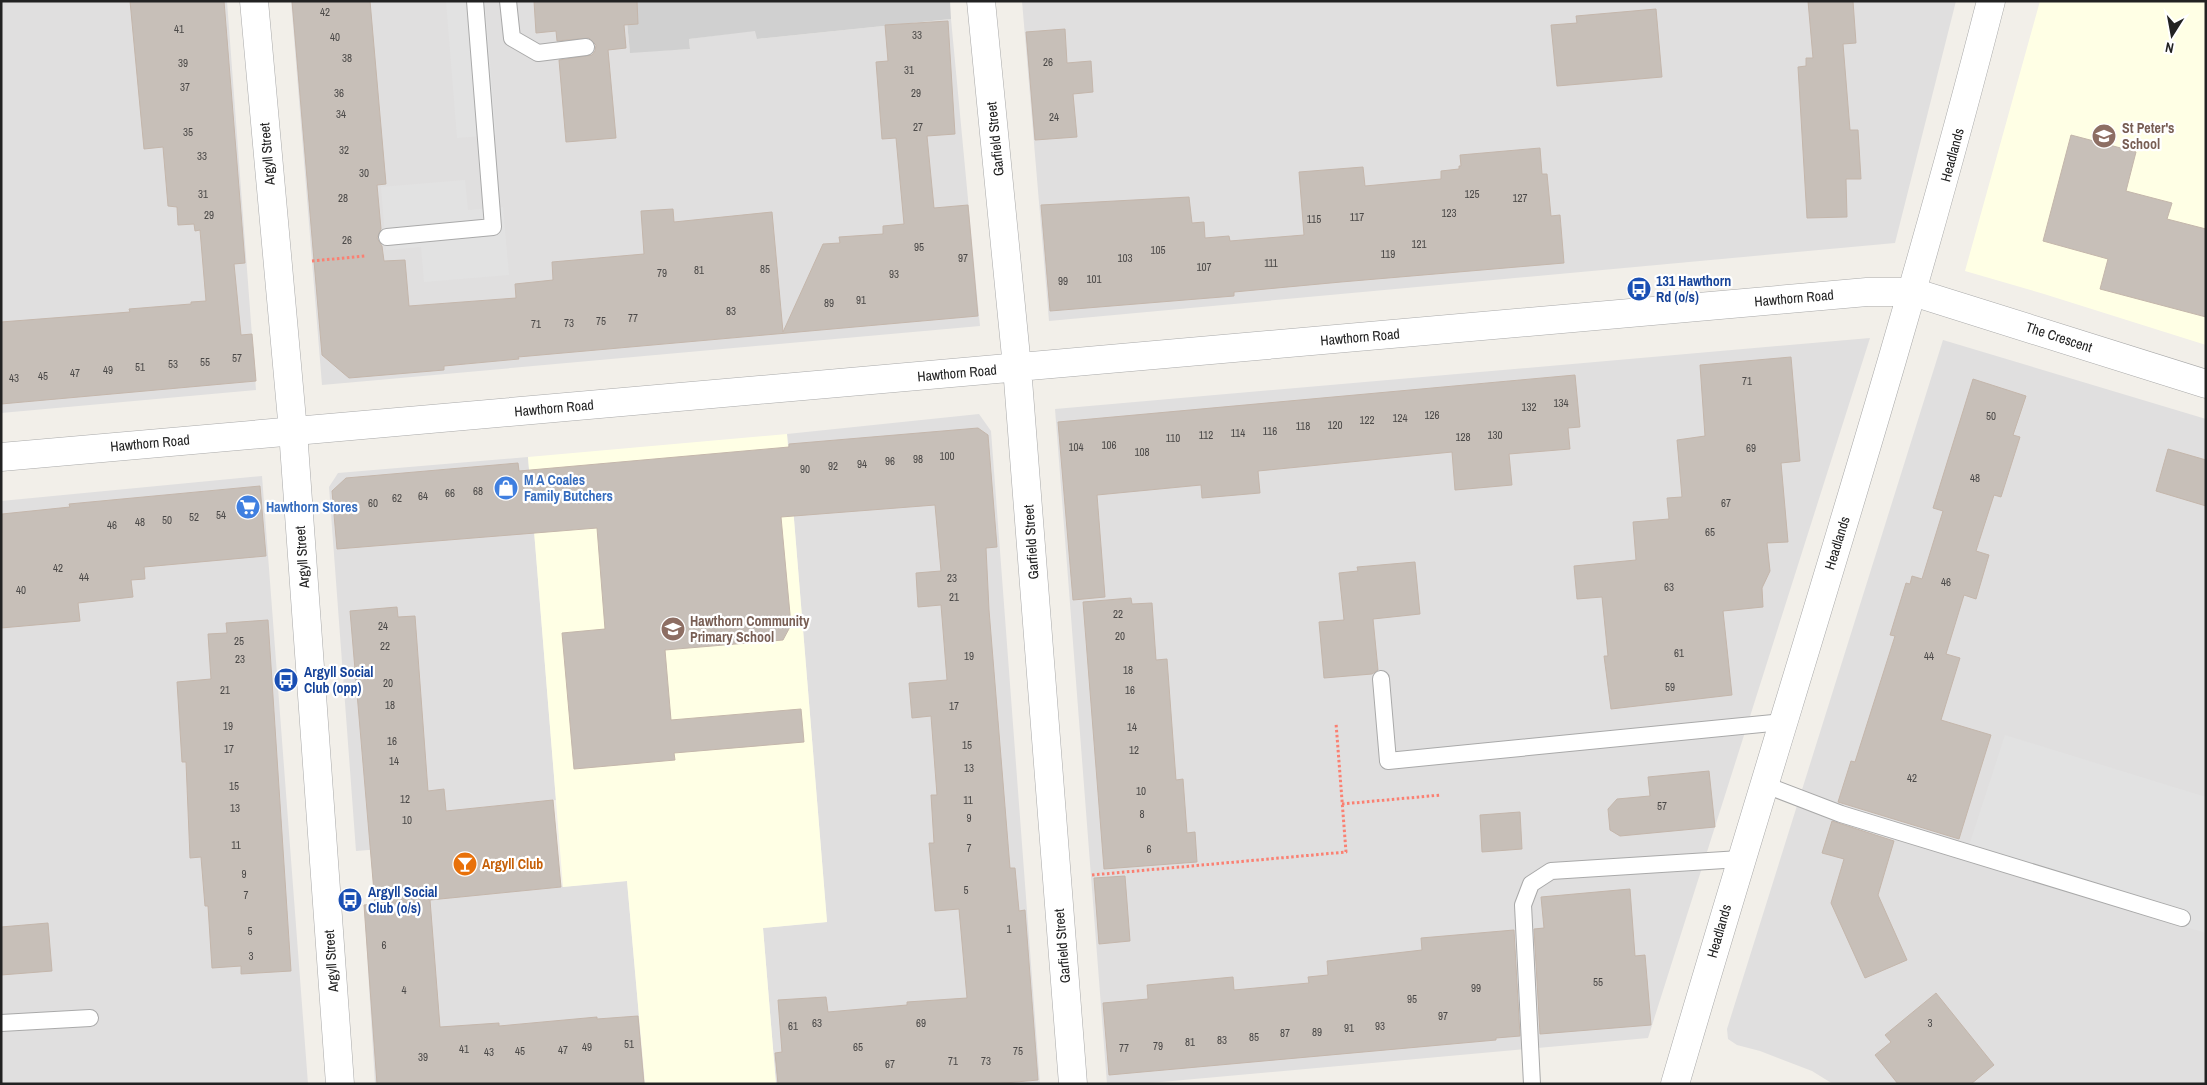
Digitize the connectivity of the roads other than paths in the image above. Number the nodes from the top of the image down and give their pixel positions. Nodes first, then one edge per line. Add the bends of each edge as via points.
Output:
1 (254, 1) edge
2 (475, 1) edge
3 (508, 1) edge
4 (981, 1) edge
5 (1992, 1) edge
6 (586, 47) dead end
7 (391, 237) road end
8 (1913, 292) junction
9 (1017, 367) junction
10 (2206, 384) edge
11 (293, 432) junction
12 (1, 456) edge
13 (1381, 679) dead end
14 (1782, 722) junction
15 (1763, 784) junction
16 (1740, 859) junction
17 (2182, 918) dead end
18 (90, 1018) dead end
19 (1, 1023) edge
20 (340, 1084) edge
21 (1073, 1084) edge
22 (1532, 1084) edge
23 (1675, 1084) edge

1 - 11 street, Argyll Street
2 - 7 lane via 493,228
3 - 6 lane via 512,38 538,53
4 - 9 street, Garfield Street
5 - 8 street, Headlands
8 - 9 street, Hawthorn Road via 1867,292
8 - 10 street, The Crescent
8 - 14 street, Headlands
9 - 11 street, Hawthorn Road
9 - 21 street, Garfield Street
11 - 12 street, Hawthorn Road
11 - 20 street, Argyll Street
13 - 14 lane via 1388,761
14 - 15 street, Headlands
15 - 16 street, Headlands
15 - 17 lane via 1841,814
16 - 22 lane via 1551,871 1531,884 1523,905
16 - 23 street, Headlands
18 - 19 lane

